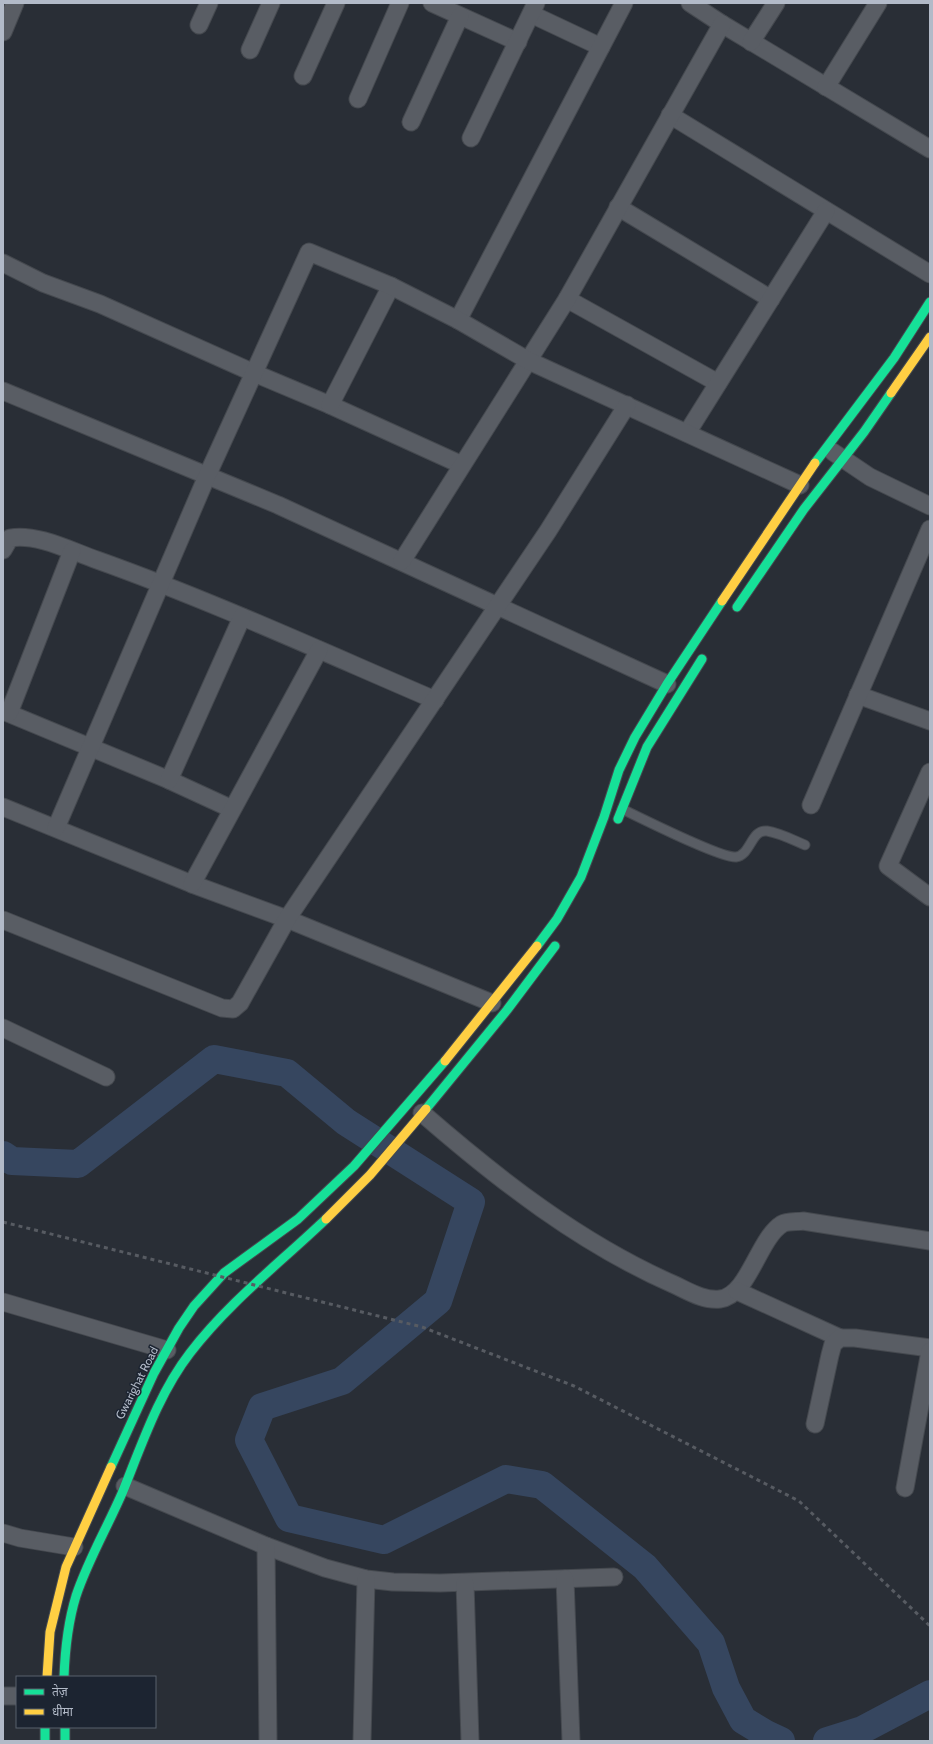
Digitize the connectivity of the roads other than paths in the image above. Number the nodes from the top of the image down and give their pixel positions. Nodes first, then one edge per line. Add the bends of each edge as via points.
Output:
1 (14, 3) edge
2 (209, 3) edge
3 (271, 3) edge
4 (336, 3) edge
5 (400, 3) edge
6 (432, 3) edge
7 (624, 3) edge
8 (690, 3) edge
9 (776, 3) edge
10 (878, 3) edge
11 (534, 9) edge
12 (460, 16) junction
13 (722, 24) junction
14 (199, 25) dead end
15 (3, 32) edge
16 (518, 42) junction
17 (751, 42) junction
18 (601, 48) junction
19 (250, 50) dead end
20 (303, 76) dead end
21 (826, 87) junction
22 (358, 99) dead end
23 (670, 115) junction
24 (411, 122) dead end
25 (471, 138) dead end
26 (930, 149) edge
27 (618, 207) junction
28 (826, 211) junction
29 (3, 263) edge
30 (930, 274) edge
31 (391, 286) junction
32 (567, 299) junction
33 (771, 299) junction
34 (930, 302) edge
35 (458, 320) junction
36 (930, 337) edge
37 (529, 361) junction
38 (254, 373) junction
39 (718, 383) junction
40 (3, 391) edge
41 (330, 405) junction
42 (627, 405) junction
43 (687, 433) junction
44 (826, 447) junction
45 (843, 458) junction
46 (462, 465) junction
47 (207, 476) junction
48 (800, 485) junction
49 (930, 506) edge
50 (930, 529) edge
51 (3, 550) edge
52 (72, 551) junction
53 (402, 561) junction
54 (161, 584) junction
55 (497, 606) junction
56 (732, 614) dead end
57 (242, 618) junction
58 (319, 650) junction
59 (707, 651) dead end
60 (667, 684) junction
61 (858, 695) junction
62 (435, 700) junction
63 (6, 712) edge
64 (930, 721) edge
65 (91, 747) junction
66 (930, 772) edge
67 (169, 780) junction
68 (811, 805) dead end
69 (3, 807) edge
70 (232, 809) junction
71 (622, 809) junction
72 (56, 828) junction
73 (614, 830) dead end
74 (805, 845) dead end
75 (192, 884) junction
76 (930, 897) edge
77 (287, 919) junction
78 (3, 920) edge
79 (560, 939) dead end
80 (492, 1003) junction
81 (3, 1028) edge
82 (106, 1077) dead end
83 (422, 1113) junction
84 (930, 1241) edge
85 (737, 1291) junction
86 (3, 1302) edge
87 (840, 1338) junction
88 (930, 1348) edge
89 (167, 1350) junction
90 (930, 1351) edge
91 (815, 1424) dead end
92 (125, 1486) junction
93 (905, 1488) dead end
94 (3, 1533) edge
95 (266, 1546) junction
96 (74, 1547) junction
97 (614, 1577) dead end
98 (366, 1579) junction
99 (565, 1579) junction
100 (465, 1583) junction
101 (46, 1676) edge
102 (64, 1676) edge
103 (3, 1696) edge
104 (16, 1696) edge
105 (45, 1728) edge
106 (64, 1728) edge
107 (45, 1741) edge
108 (64, 1741) edge
109 (268, 1741) edge
110 (362, 1741) edge
111 (470, 1741) edge
112 (571, 1741) edge

1 - 15 street
2 - 14 street
3 - 19 street
4 - 20 street
5 - 22 street
6 - 12 street
7 - 18 street
8 - 13 street
9 - 17 street
10 - 21 street
11 - 16 street
11 - 18 street
12 - 16 street
12 - 24 street
13 - 17 street
13 - 23 street
16 - 25 street
17 - 21 street
18 - 35 street
21 - 26 street
23 - 27 street
23 - 28 street
27 - 32 street
27 - 33 street
28 - 30 street
28 - 33 street
29 - 38 street via 43,283 100,304
31 - 35 street
31 - 38 street via 309,252
31 - 41 street
32 - 37 street
32 - 39 street
33 - 39 street
34 - 44 street, Gwarighat Road via 894,358
35 - 37 street
36 - 45 street
37 - 42 street
37 - 46 street
38 - 41 street
38 - 47 street
39 - 43 street
40 - 47 street
41 - 46 street
42 - 43 street
42 - 55 street via 548,531
43 - 48 street
44 - 45 street
44 - 48 street, Gwarighat Road
45 - 49 street via 870,477
45 - 56 street via 804,509
46 - 53 street
47 - 53 street
47 - 54 street
48 - 60 street, Gwarighat Road
50 - 61 street
51 - 52 street via 10,538 21,536
52 - 54 street
52 - 63 street
53 - 55 street
54 - 57 street
54 - 65 street
55 - 60 street
55 - 62 street
57 - 58 street
57 - 67 street
58 - 62 street
58 - 70 street
59 - 71 street via 647,747
60 - 80 street, Gwarighat Road via 635,737 620,770 581,877 557,919
61 - 64 street
61 - 68 street
62 - 77 street
63 - 65 street
65 - 67 street
65 - 72 street
66 - 76 street via 888,866
67 - 70 street
69 - 72 street
70 - 75 street
71 - 73 street
71 - 74 lane via 707,847 736,857 743,853 758,833 766,831
72 - 75 street
75 - 77 street
77 - 78 street via 240,1003 232,1009 222,1008
77 - 80 street
79 - 83 street via 530,982
80 - 89 street, Gwarighat Road via 354,1166 298,1219 224,1273 207,1290
81 - 82 street
83 - 85 street via 520,1194 604,1249 653,1275 705,1298 721,1299
83 - 92 street via 338,1209 266,1272 198,1343 174,1377
84 - 85 street via 803,1221 783,1223 772,1233
85 - 87 street
86 - 89 street
87 - 88 street
87 - 91 street via 834,1344 830,1355
89 - 96 street, Gwarighat Road
90 - 93 street
92 - 95 street
92 - 102 street via 76,1597 68,1635
94 - 96 street
95 - 98 street via 325,1568
95 - 109 street
96 - 101 street, Gwarighat Road via 66,1567 50,1632
97 - 99 street
98 - 100 street
98 - 110 street
99 - 100 street
99 - 112 street
100 - 111 street
103 - 104 street
105 - 107 street
106 - 108 street

